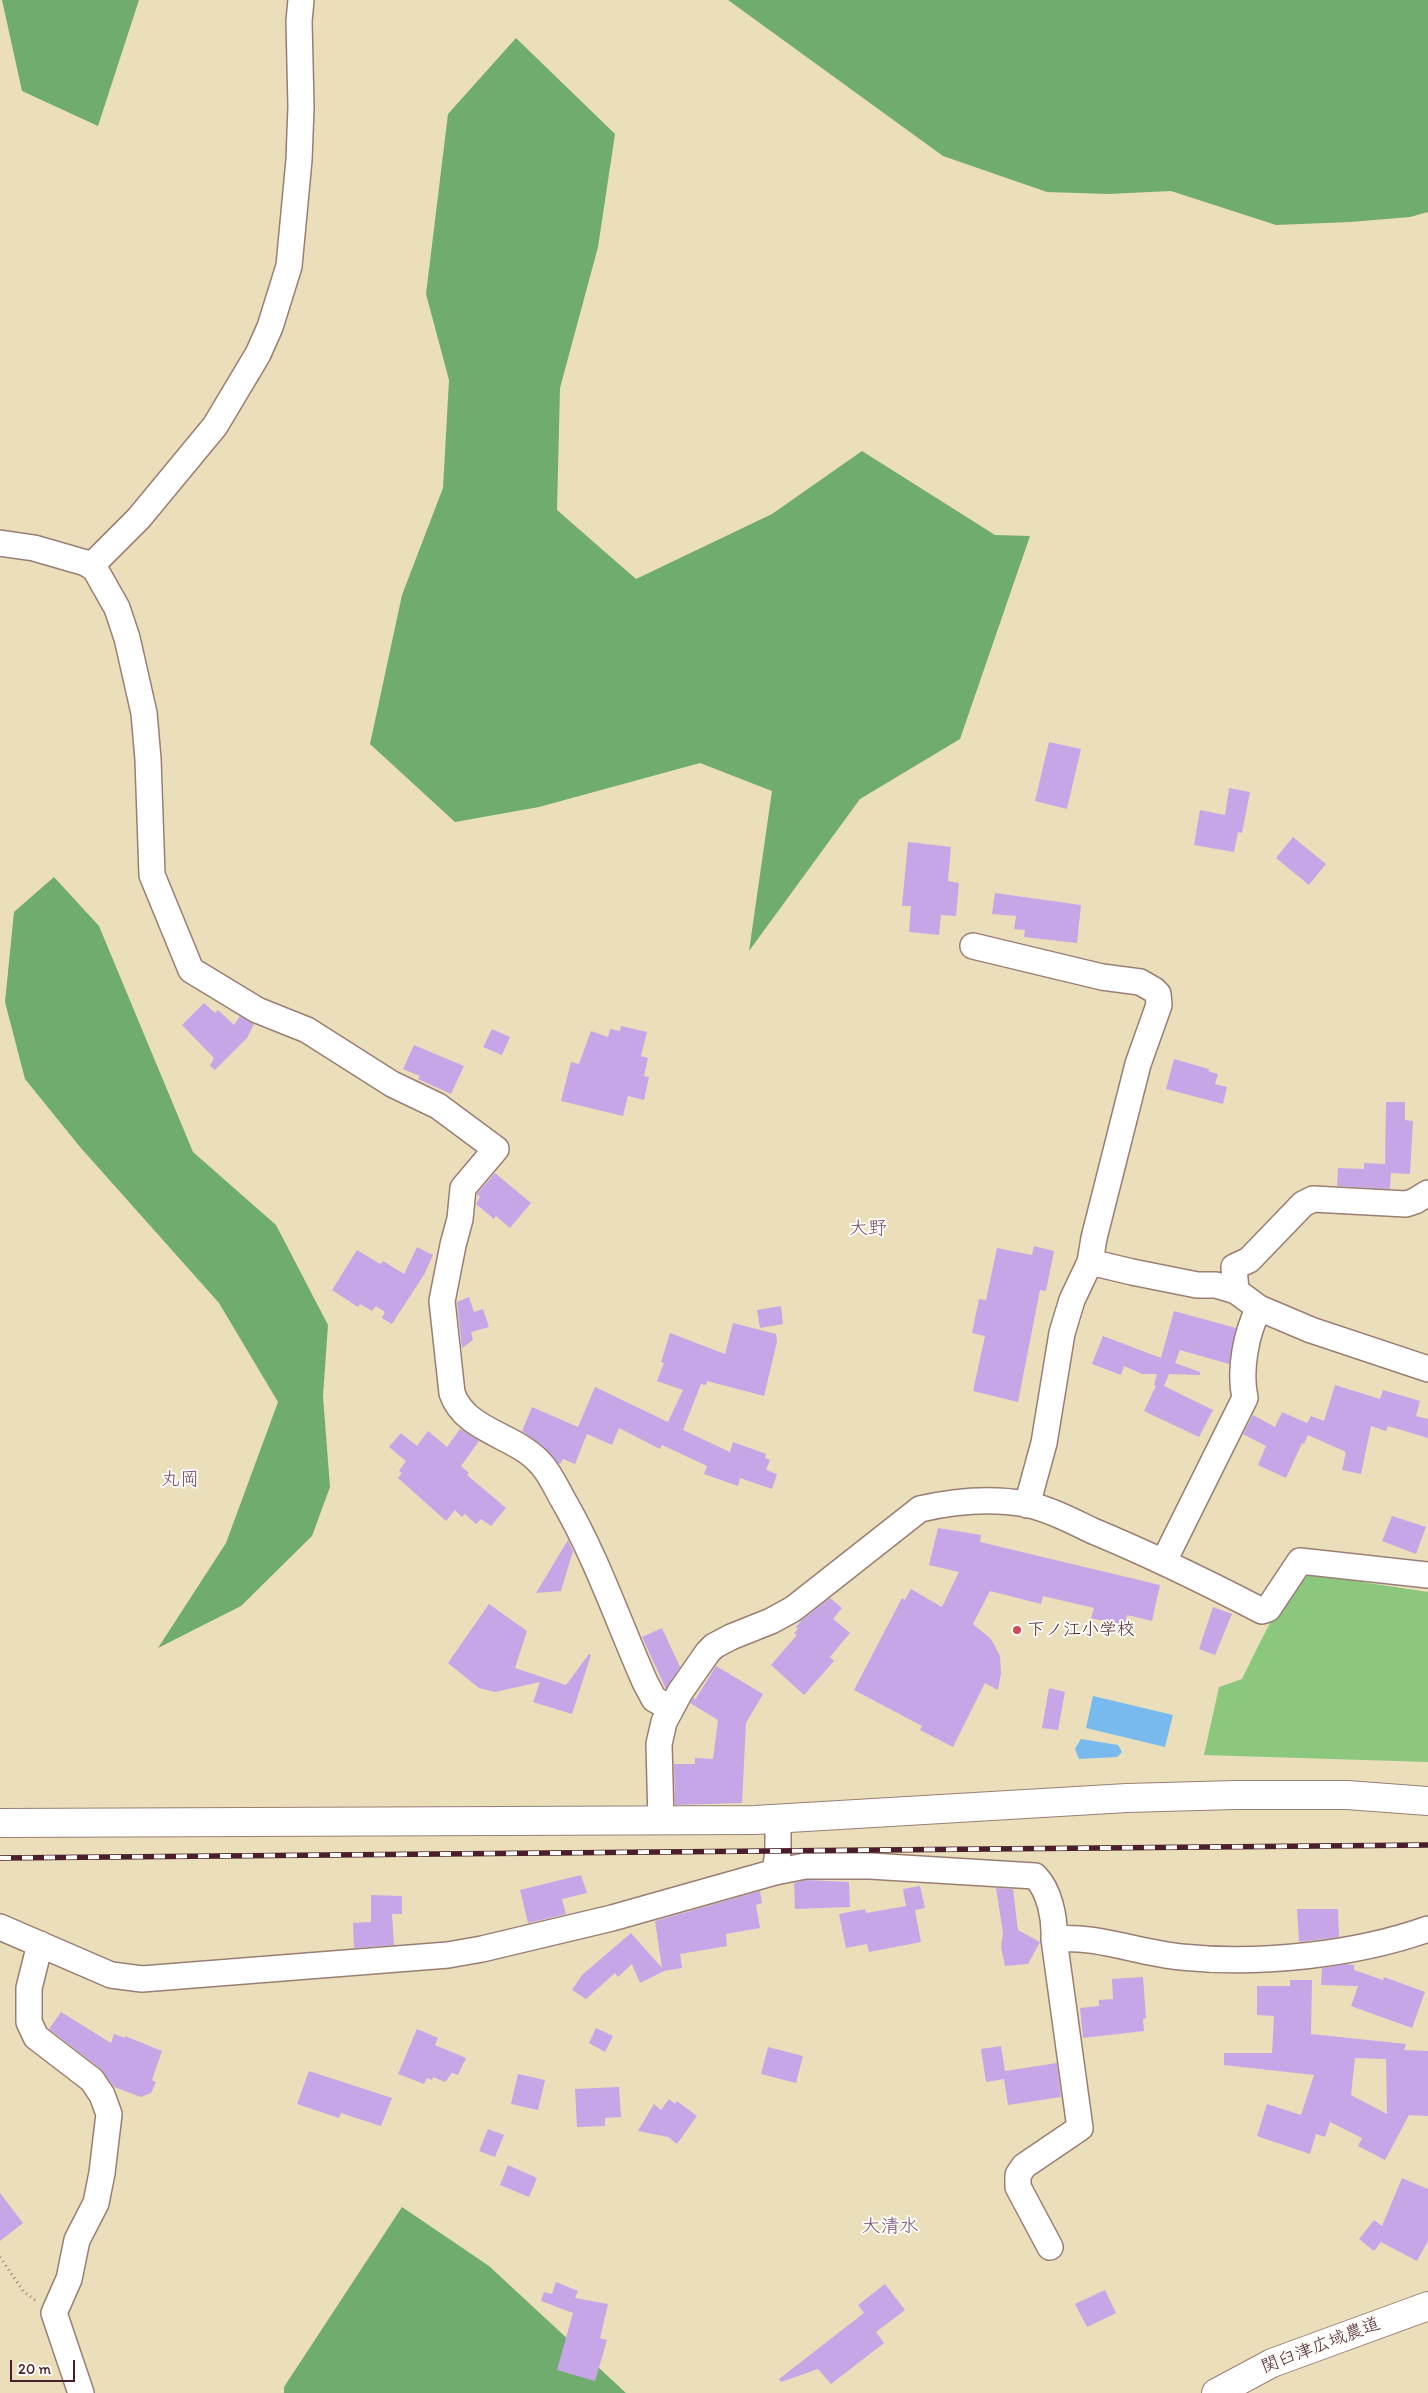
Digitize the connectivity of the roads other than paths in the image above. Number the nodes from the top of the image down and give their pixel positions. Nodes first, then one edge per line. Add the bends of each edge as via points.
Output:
1 (300, 0) edge
2 (0, 543) edge
3 (90, 566) junction
4 (972, 946) dead end
5 (1428, 1193) edge
6 (1090, 1262) junction
7 (1236, 1291) junction
8 (1259, 1308) junction
9 (1428, 1369) edge
10 (1027, 1504) junction
11 (1164, 1561) junction
12 (1427, 1572) edge
13 (670, 1708) junction
14 (1428, 1801) edge
15 (778, 1819) junction
16 (661, 1821) junction
17 (0, 1823) edge
18 (774, 1872) junction
19 (0, 1928) edge
20 (1428, 1929) edge
21 (1054, 1939) junction
22 (40, 1944) junction
23 (1050, 2247) dead end
24 (1428, 2306) edge
25 (80, 2393) edge
26 (1216, 2393) edge

1 - 3 street via 299,151 289,266 270,327 258,354 215,426 139,518
2 - 3 street via 34,548
3 - 13 street via 117,608 128,638 144,712 152,875 191,970 257,1010 307,1030 392,1084 438,1106 496,1149 463,1188 460,1219 443,1289 454,1401 468,1417 542,1464 578,1525 645,1682 654,1699
4 - 6 street via 1140,982 1158,994 1159,1005 1138,1064
5 - 7 street via 1406,1204 1313,1199 1303,1204 1249,1260 1234,1267
6 - 7 street
6 - 10 street via 1072,1300 1062,1333 1044,1443
7 - 8 street
8 - 9 street via 1311,1330
8 - 11 street via 1250,1326 1242,1385 1245,1398
10 - 11 street
10 - 13 street via 987,1501 944,1503 920,1509 788,1612 714,1646
11 - 12 street via 1262,1611 1268,1609 1300,1560
13 - 16 street via 659,1744
14 - 15 street via 1347,1795 1190,1795
15 - 16 street
15 - 18 street
16 - 17 street
18 - 21 street via 830,1864 1035,1876 1043,1887 1055,1926
18 - 22 street via 612,1918 491,1947 403,1960 128,1978
19 - 22 street
20 - 21 street via 1371,1946 1306,1955 1249,1958 1182,1957 1123,1945
21 - 23 street via 1080,2128 1024,2166 1018,2175 1018,2187
22 - 25 street via 29,1988 29,2022 36,2037 92,2080 110,2114 96,2203 77,2240 69,2279 54,2313
24 - 26 street, 関臼津広域農道 via 1272,2363

